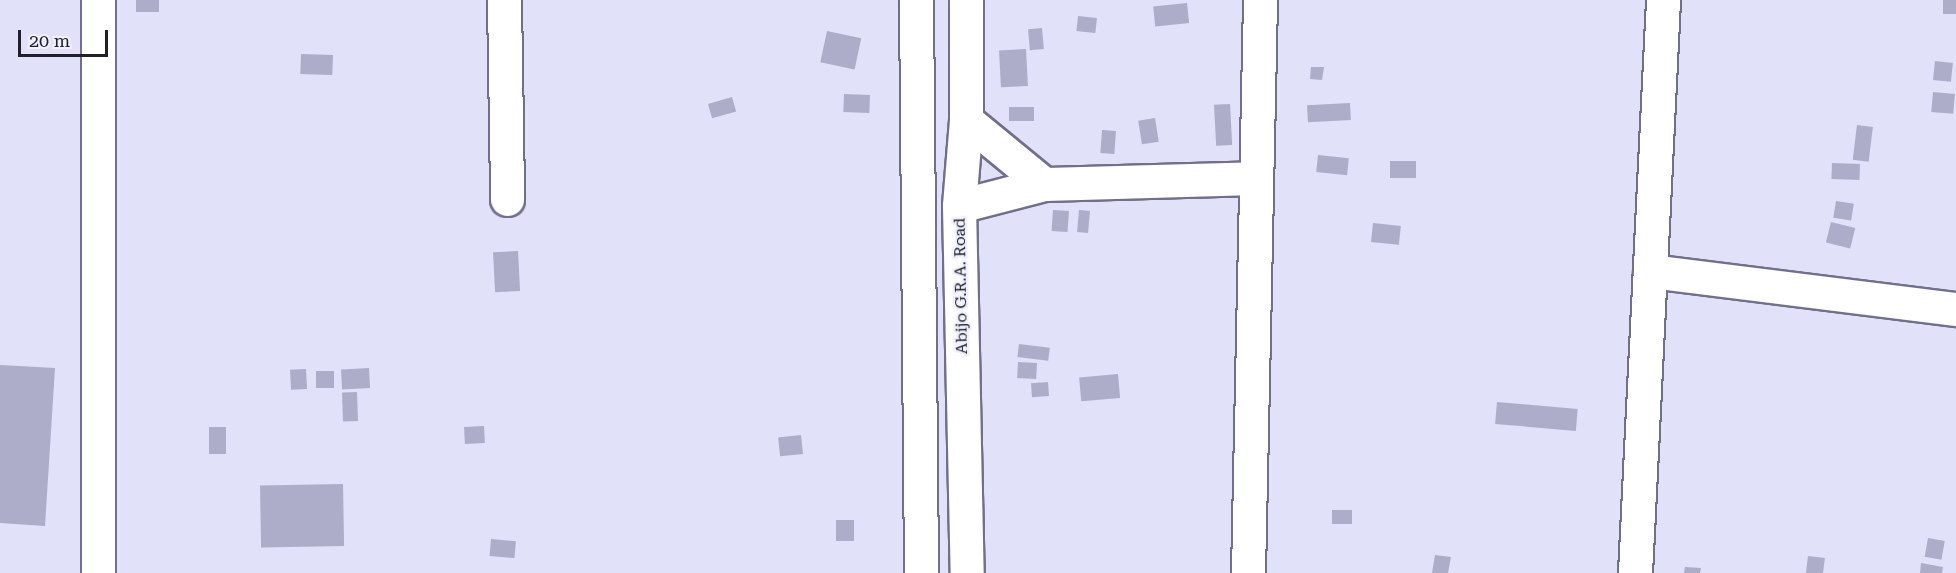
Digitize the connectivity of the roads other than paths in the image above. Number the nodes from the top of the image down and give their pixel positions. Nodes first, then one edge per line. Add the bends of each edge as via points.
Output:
1 (98, 0) edge
2 (504, 0) edge
3 (916, 0) edge
4 (966, 0) edge
5 (1260, 0) edge
6 (1663, 0) edge
7 (966, 120) junction
8 (1256, 178) junction
9 (1044, 184) junction
10 (507, 199) dead end
11 (959, 206) junction
12 (1650, 271) junction
13 (1956, 309) edge
14 (98, 573) edge
15 (921, 573) edge
16 (966, 573) edge
17 (1248, 573) edge
18 (1635, 573) edge

1 - 14 street
2 - 10 street
3 - 15 street
4 - 7 street, Abijo G.R.A. Road
5 - 8 street
6 - 12 street
7 - 9 street
7 - 11 street, Abijo G.R.A. Road
8 - 9 street
8 - 17 street
9 - 11 street
11 - 16 street, Abijo G.R.A. Road
12 - 13 street
12 - 18 street

